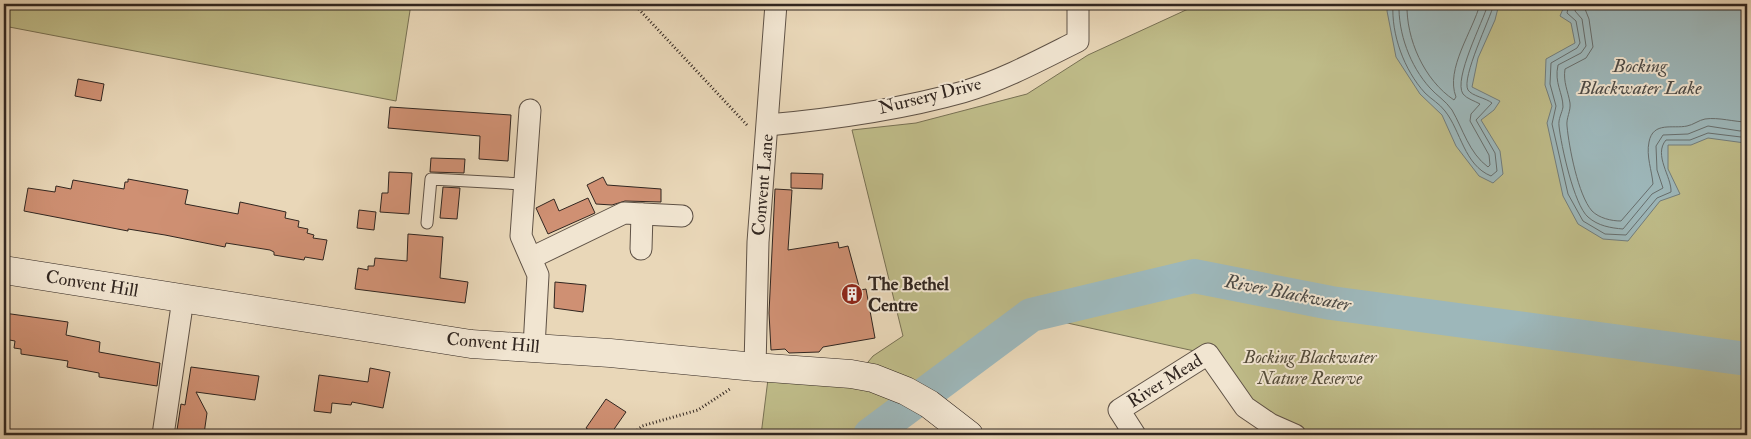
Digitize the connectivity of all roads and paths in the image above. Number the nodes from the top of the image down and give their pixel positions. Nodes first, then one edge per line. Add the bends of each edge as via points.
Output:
1 (634, 4) edge
2 (776, 4) edge
3 (1078, 4) edge
4 (530, 110) dead end
5 (768, 125) junction
6 (524, 184) junction
7 (642, 214) junction
8 (682, 216) dead end
9 (427, 223) dead end
10 (641, 249) dead end
11 (530, 258) junction
12 (4, 270) edge
13 (183, 299) junction
14 (534, 347) junction
15 (747, 376) junction
16 (163, 435) edge
17 (632, 435) edge
18 (969, 435) edge
19 (1135, 435) edge
20 (1295, 435) edge

1 - 5 path via 746,125
2 - 5 street, Convent Lane
3 - 5 street, Nursery Drive via 1078,41 964,92 832,119
4 - 6 street
5 - 15 street, Convent Lane
6 - 9 lane via 431,179
6 - 11 street via 521,236
7 - 8 street
7 - 10 street
7 - 11 street via 624,213
11 - 14 street via 538,275
12 - 13 main road, Convent Hill
13 - 14 main road, Convent Hill via 471,344
13 - 16 street
14 - 15 main road, Convent Hill
15 - 17 path via 698,410 642,426
15 - 18 main road, Convent Hill via 851,374 873,378 906,391
19 - 20 street, River Mead via 1119,410 1208,354 1245,407 1270,424

